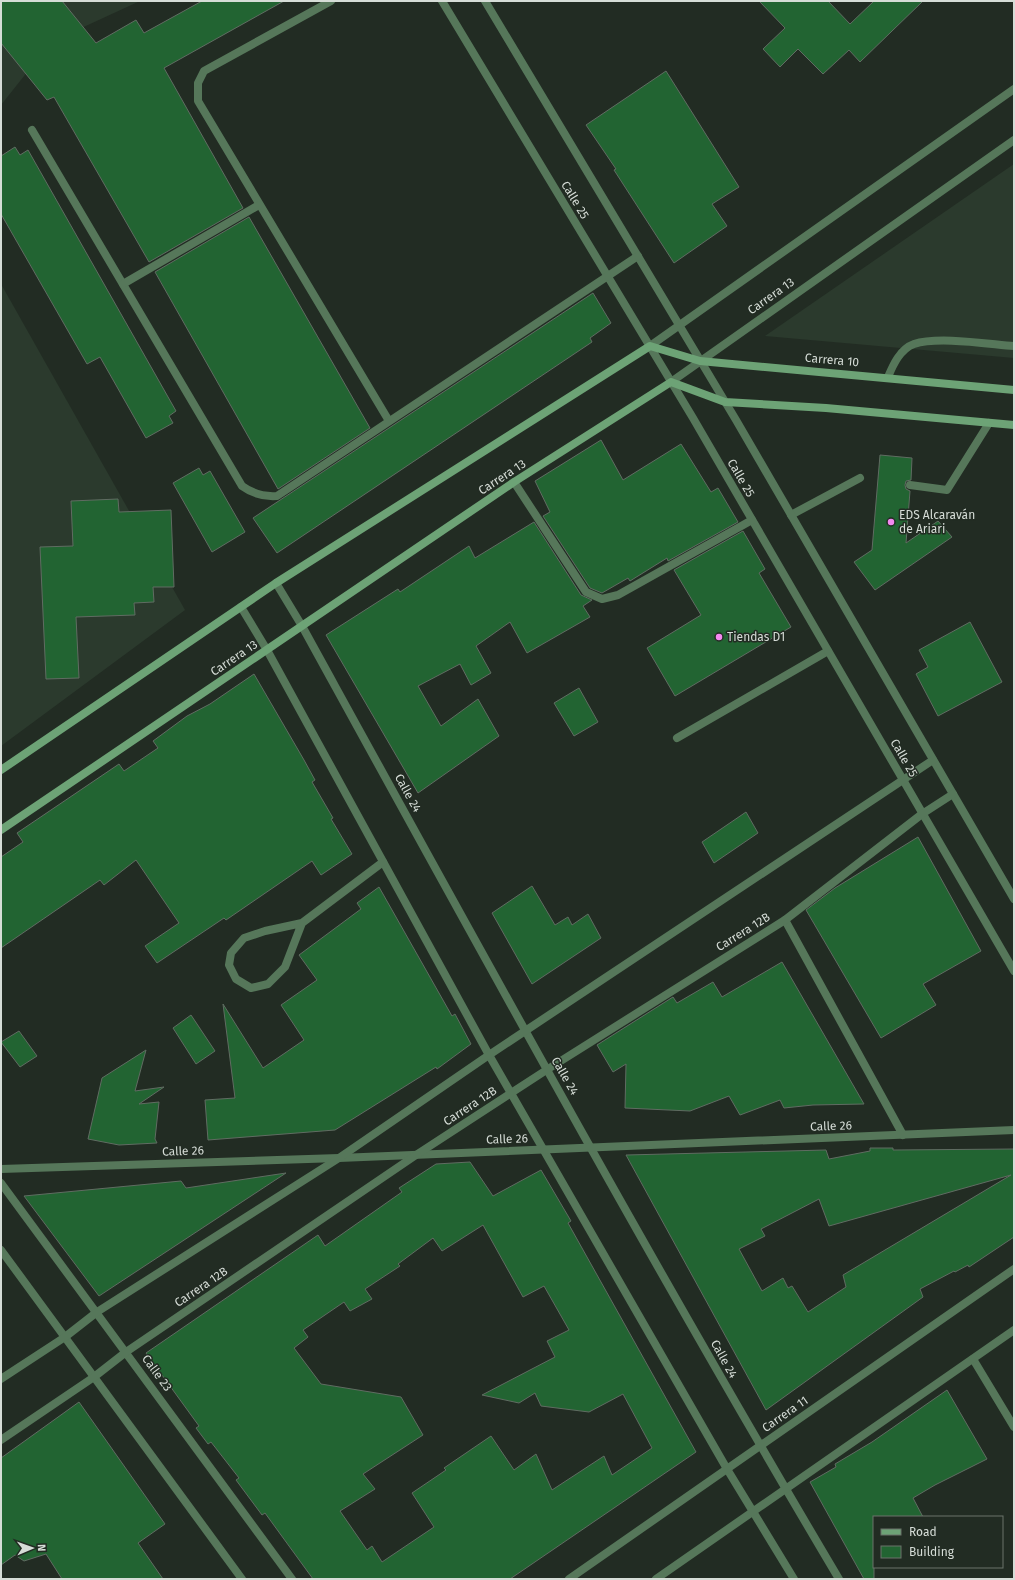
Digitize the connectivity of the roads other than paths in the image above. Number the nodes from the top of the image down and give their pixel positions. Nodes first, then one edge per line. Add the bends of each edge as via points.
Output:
1 (331, 1) edge
2 (442, 1) edge
3 (485, 1) edge
4 (1014, 89) edge
5 (32, 130) dead end
6 (1014, 140) edge
7 (259, 205) junction
8 (638, 256) junction
9 (608, 277) junction
10 (123, 284) junction
11 (679, 325) junction
12 (650, 346) junction
13 (1014, 346) edge
14 (700, 361) junction
15 (888, 377) junction
16 (671, 382) junction
17 (1014, 390) edge
18 (725, 402) junction
19 (389, 421) junction
20 (989, 423) junction
21 (1014, 425) edge
22 (860, 478) dead end
23 (514, 482) junction
24 (910, 485) dead end
25 (791, 515) junction
26 (752, 520) junction
27 (276, 583) junction
28 (241, 607) junction
29 (302, 626) junction
30 (267, 650) junction
31 (828, 651) junction
32 (677, 738) dead end
33 (933, 760) junction
34 (1, 770) edge
35 (903, 780) junction
36 (952, 794) junction
37 (922, 814) junction
38 (1, 830) edge
39 (383, 862) junction
40 (1014, 899) edge
41 (785, 920) junction
42 (302, 923) junction
43 (1014, 971) edge
44 (525, 1031) junction
45 (489, 1055) junction
46 (548, 1069) junction
47 (511, 1093) junction
48 (1014, 1130) edge
49 (903, 1135) junction
50 (592, 1148) junction
51 (544, 1149) junction
52 (416, 1155) junction
53 (340, 1158) junction
54 (1, 1169) edge
55 (1, 1183) edge
56 (1, 1250) edge
57 (1014, 1269) edge
58 (97, 1312) junction
59 (1014, 1330) edge
60 (65, 1337) junction
61 (126, 1352) junction
62 (973, 1358) junction
63 (94, 1377) junction
64 (1, 1379) edge
65 (1014, 1427) edge
66 (1, 1440) edge
67 (760, 1446) junction
68 (727, 1469) junction
69 (785, 1489) junction
70 (753, 1511) junction
71 (242, 1579) edge
72 (292, 1579) edge
73 (569, 1579) edge
74 (656, 1579) edge
75 (794, 1579) edge
76 (839, 1579) edge

1 - 7 street via 204,71 198,83 198,101
2 - 9 street, Calle 25
3 - 8 street, Calle 25
4 - 11 street
5 - 10 street
6 - 14 street, Carrera 13
7 - 10 street
7 - 19 street
8 - 9 street
8 - 11 street, Calle 25
9 - 12 street, Calle 25
9 - 19 street
10 - 19 street via 242,486 248,490 266,497 277,496
11 - 12 street
11 - 14 street, Calle 25
12 - 14 main road, Carrera 10
12 - 16 street, Calle 25
12 - 27 main road
13 - 15 street via 934,341 913,344 895,360
14 - 15 main road, Carrera 10
14 - 16 street, Carrera 13
14 - 18 street, Calle 25
15 - 17 main road, Carrera 10
16 - 18 main road
16 - 23 main road, Carrera 13
16 - 26 street, Calle 25
18 - 20 main road via 826,408
18 - 25 street, Calle 25
20 - 21 main road
20 - 24 street via 947,490
22 - 25 street
23 - 26 street via 586,592 602,599 618,595
23 - 29 main road, Carrera 13
25 - 33 street, Calle 25
26 - 31 street, Calle 25
27 - 28 main road
27 - 29 street, Calle 24
28 - 30 street
28 - 34 main road
29 - 30 main road, Carrera 13
29 - 44 street, Calle 24
30 - 38 main road, Carrera 13
30 - 39 street
31 - 32 street
31 - 35 street, Calle 25
33 - 35 street
33 - 36 street, Calle 25
35 - 37 street, Calle 25
35 - 44 street
36 - 37 street, Carrera 12B
36 - 40 street, Calle 25
37 - 41 street, Carrera 12B
37 - 43 street, Calle 25
39 - 42 street
39 - 45 street
41 - 46 street, Carrera 12B
41 - 49 street
42 - 42 street via 285,967 268,984 251,988 236,979 229,965 231,953 244,938
44 - 45 street
44 - 46 street, Calle 24
45 - 47 street
45 - 53 street
46 - 47 street, Carrera 12B
46 - 50 street, Calle 24
47 - 51 street
47 - 52 street, Carrera 12B
48 - 49 street, Calle 26
49 - 50 street, Calle 26
50 - 51 street, Calle 26
50 - 67 street, Calle 24
51 - 52 street, Calle 26
51 - 68 street
52 - 53 street, Calle 26
52 - 61 street, Carrera 12B
53 - 54 street, Calle 26
53 - 58 street
55 - 58 street, Calle 23
56 - 60 street
57 - 67 street, Carrera 11
58 - 60 street
58 - 61 street, Calle 23
59 - 62 street
60 - 63 street
60 - 64 street
61 - 63 street, Carrera 12B
61 - 72 street, Calle 23
62 - 65 street
62 - 69 street
63 - 66 street, Carrera 12B
63 - 71 street
67 - 68 street, Carrera 11
67 - 69 street, Calle 24
68 - 70 street
68 - 73 street, Carrera 11
69 - 70 street
69 - 76 street, Calle 24
70 - 74 street
70 - 75 street

